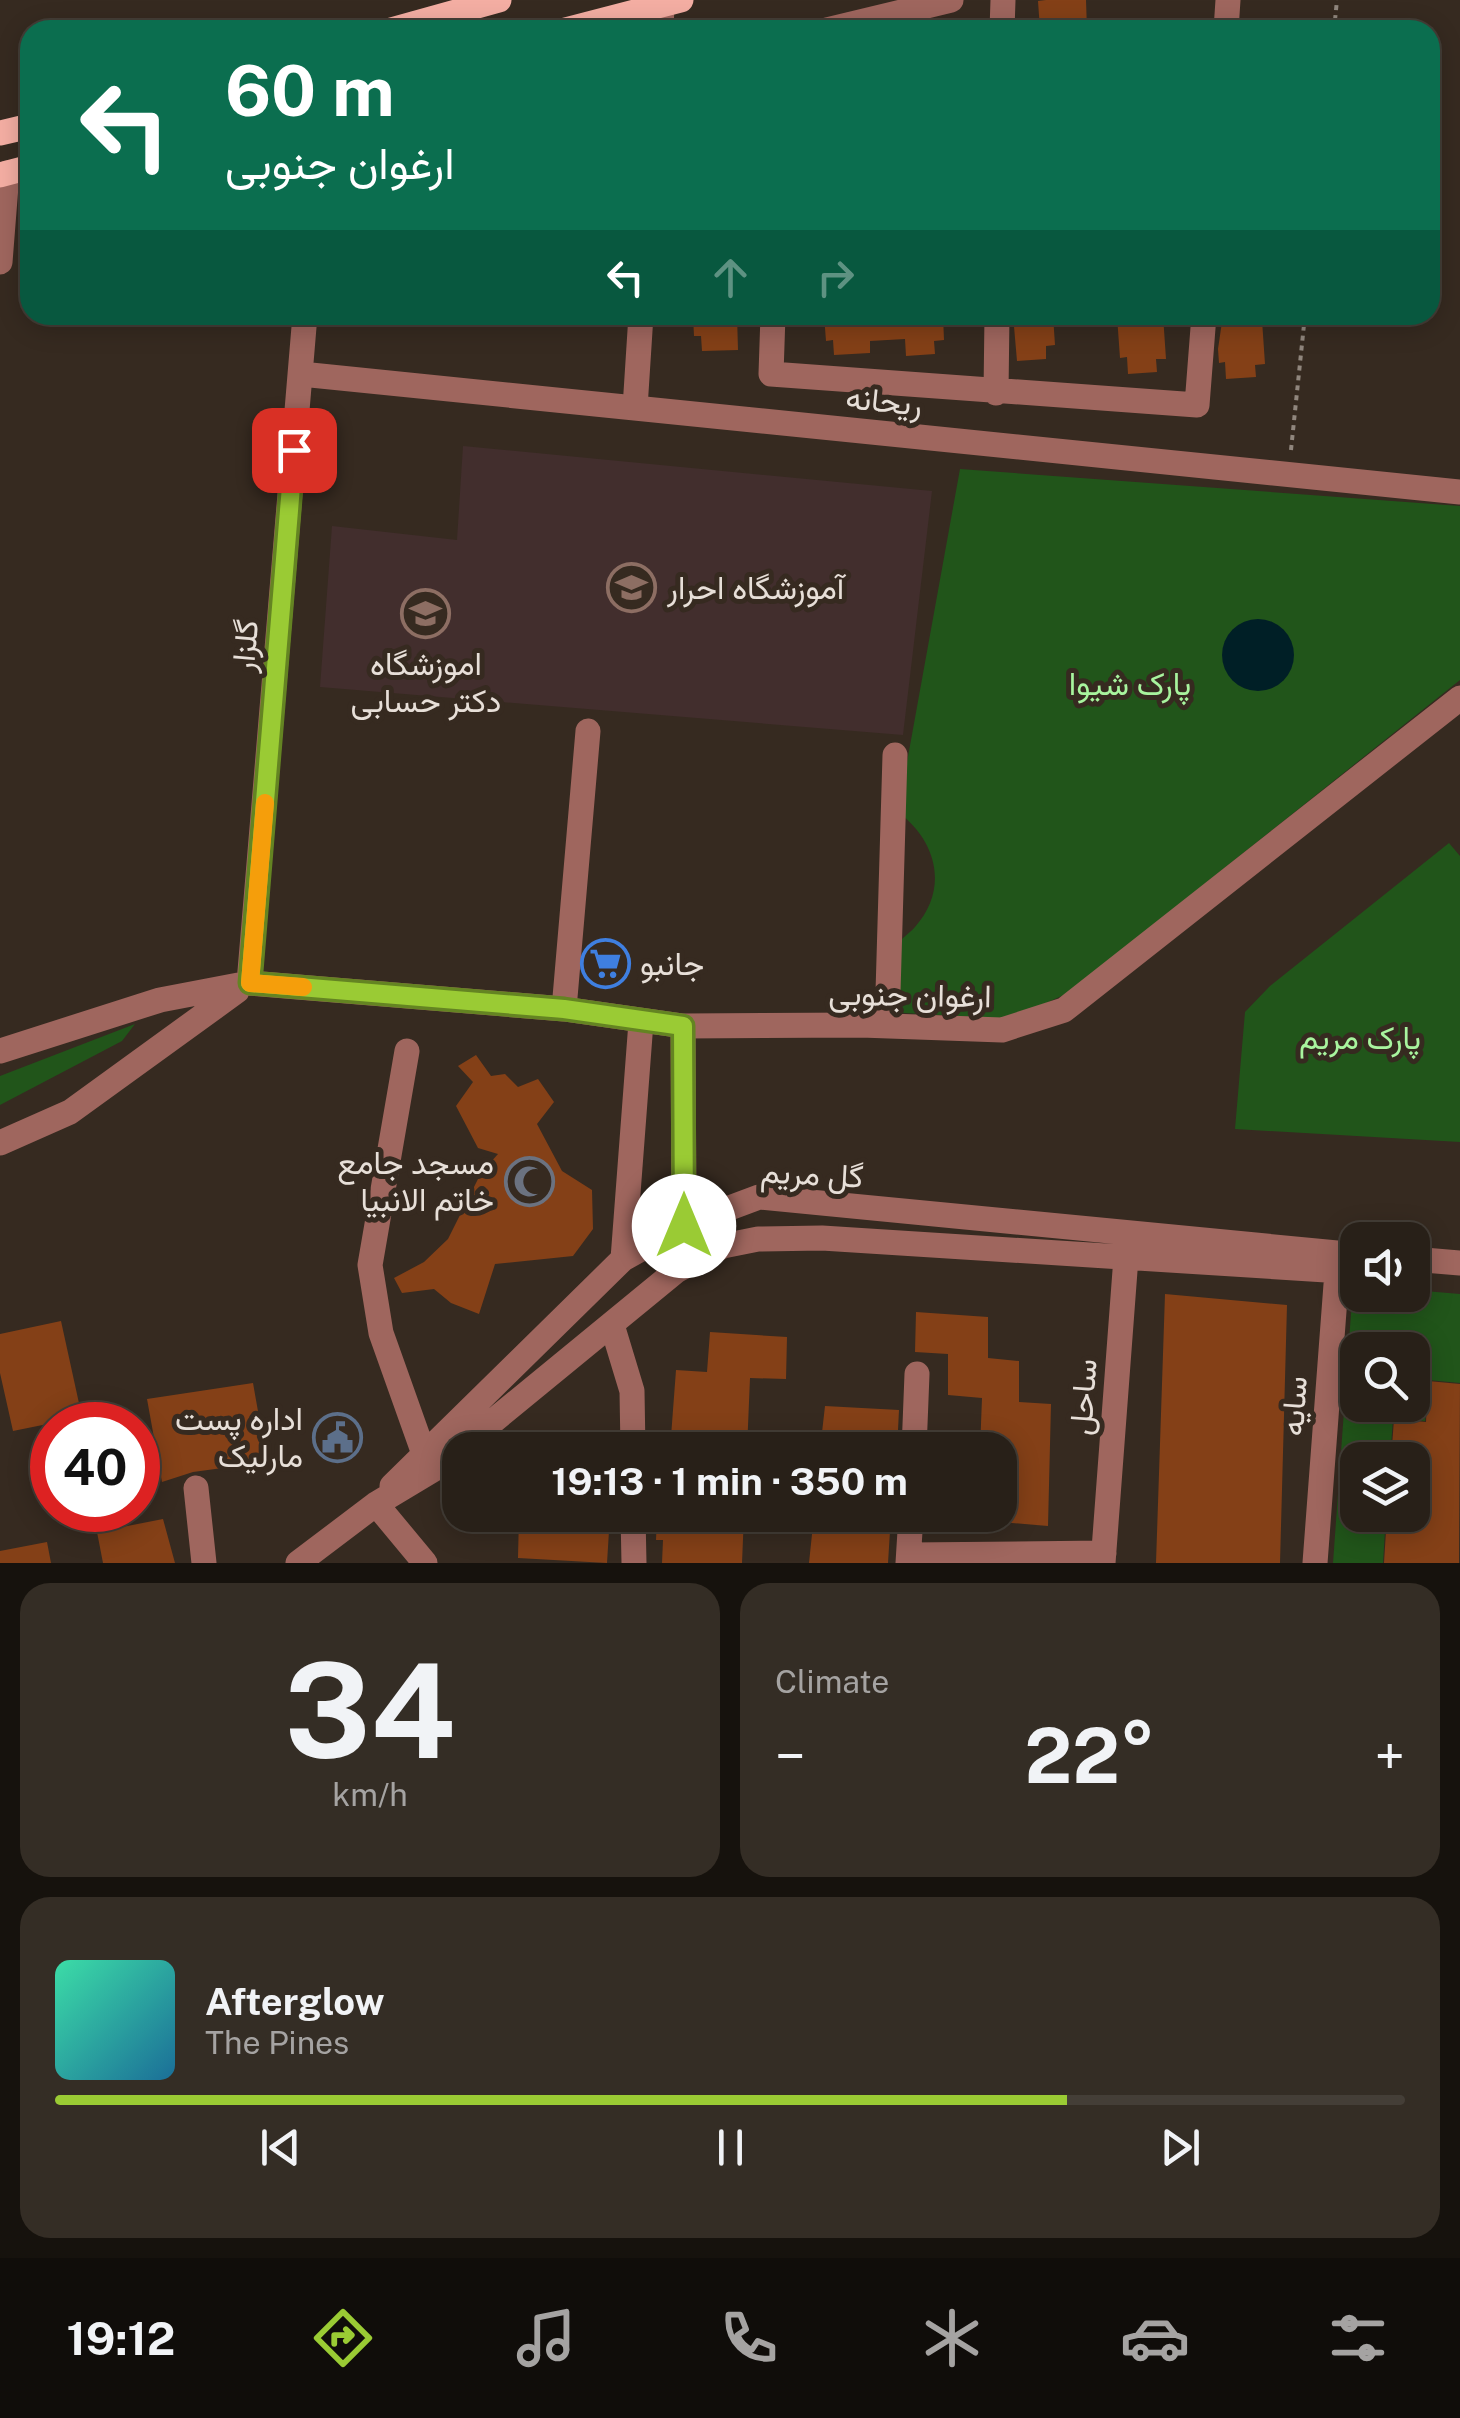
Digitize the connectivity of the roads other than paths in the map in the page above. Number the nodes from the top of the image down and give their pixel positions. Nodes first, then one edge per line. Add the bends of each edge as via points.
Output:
1 (499, 0) edge
2 (951, 0) edge
3 (668, 12) edge
4 (427, 20) edge
5 (622, 20) edge
6 (869, 20) edge
7 (12, 172) edge
8 (0, 262) edge
9 (304, 325) edge
10 (640, 325) edge
11 (772, 325) edge
12 (997, 325) edge
13 (1203, 325) edge
14 (301, 374) junction
15 (996, 393) junction
16 (635, 408) junction
17 (1460, 492) edge
18 (1460, 698) edge
19 (588, 731) dead end
20 (895, 755) dead end
21 (250, 983) junction
22 (564, 1009) junction
23 (641, 1022) junction
24 (683, 1026) junction
25 (886, 1026) junction
26 (0, 1050) edge
27 (407, 1051) dead end
28 (0, 1143) edge
29 (684, 1226) junction
30 (1127, 1247) junction
31 (622, 1258) junction
32 (1430, 1260) edge
33 (1340, 1262) edge
34 (1460, 1263) edge
35 (1430, 1277) edge
36 (1460, 1278) edge
37 (1342, 1312) edge
38 (612, 1326) junction
39 (918, 1374) dead end
40 (633, 1432) edge
41 (915, 1432) edge
42 (423, 1450) junction
43 (196, 1488) dead end
44 (376, 1504) junction
45 (634, 1532) edge
46 (910, 1532) edge
47 (1104, 1558) edge
48 (309, 1559) edge
49 (909, 1559) edge
50 (204, 1563) edge
51 (424, 1563) edge
52 (634, 1563) edge
53 (1315, 1563) edge

1 - 4 main road
2 - 6 street
3 - 5 main road
7 - 8 street
9 - 14 street, گلزار
10 - 16 street
11 - 15 street via 771,374
12 - 15 street
13 - 15 street via 1197,406
14 - 16 street, ریحانه
14 - 21 street, گلزار
16 - 17 street, ریحانه
18 - 25 street, ارغوان جنوبی via 1064,1010 1002,1030
19 - 22 street
20 - 25 street
21 - 22 street, ارغوان جنوبی
21 - 26 street, ارغوان جنوبی via 160,1000
21 - 28 street via 70,1112
22 - 23 street, ارغوان جنوبی
23 - 24 street, ارغوان جنوبی
23 - 31 street
24 - 25 street, ارغوان جنوبی
24 - 29 street
27 - 42 street via 370,1265 381,1333
29 - 30 street, گل مریم via 759,1197
29 - 31 street, گل مریم
30 - 33 street, گل مریم
30 - 38 street, گل مریم via 758,1239 723,1246 676,1271
30 - 47 street, ساحل
31 - 42 street, گل مریم
32 - 34 street
35 - 36 street
37 - 53 street, سایه
38 - 40 street via 632,1391
38 - 44 street, گل مریم via 436,1468
39 - 41 street
42 - 44 street, گل مریم
43 - 50 street
44 - 48 street, گل مریم
44 - 51 street
45 - 52 street
46 - 49 street
47 - 49 street

